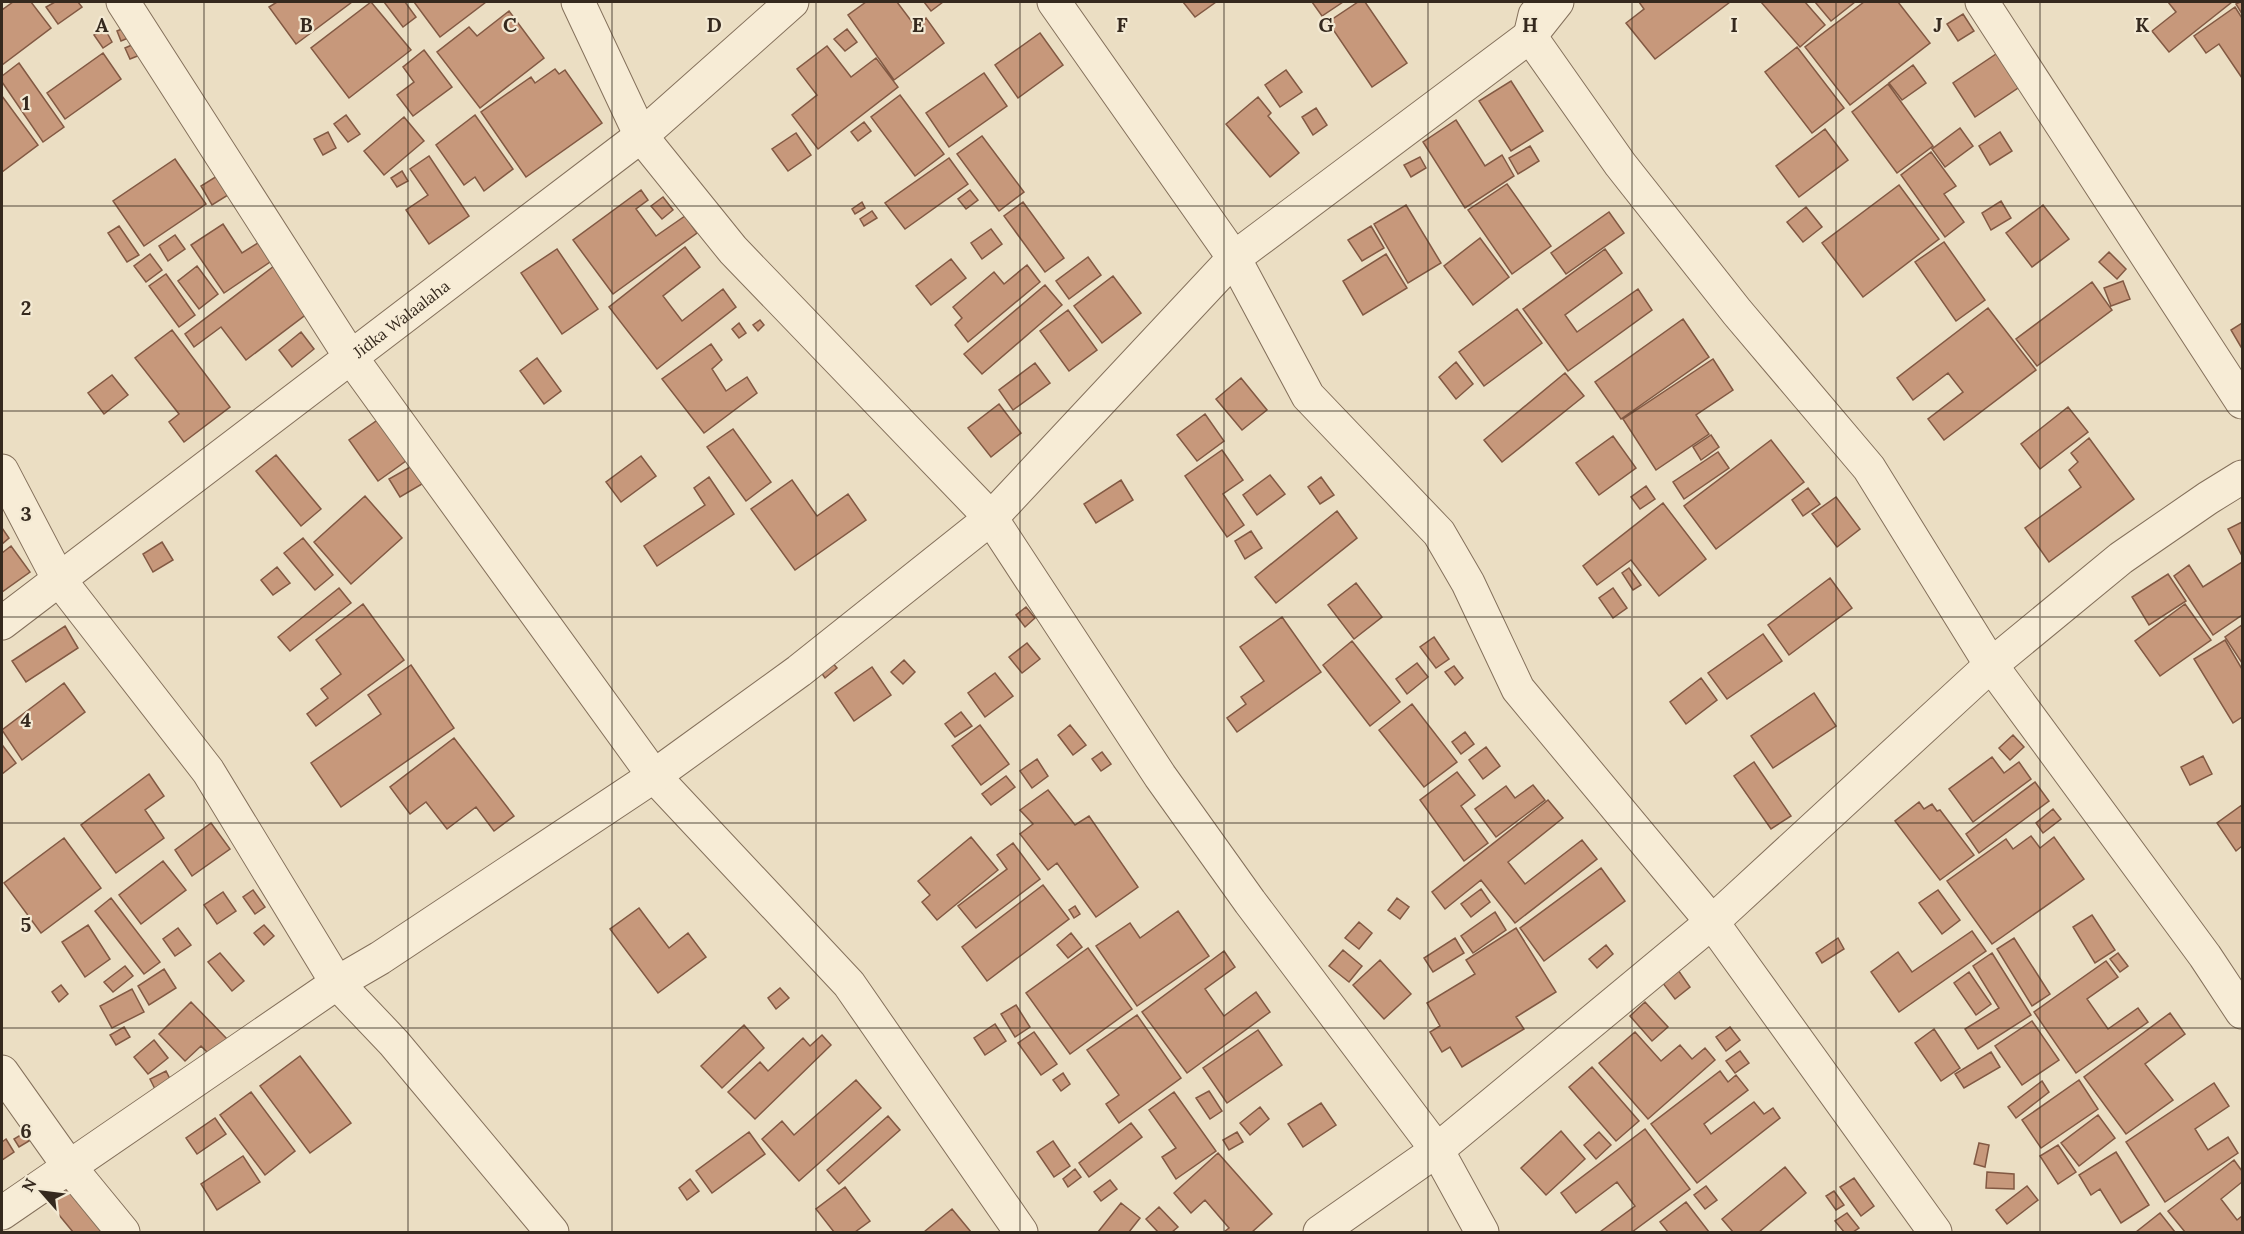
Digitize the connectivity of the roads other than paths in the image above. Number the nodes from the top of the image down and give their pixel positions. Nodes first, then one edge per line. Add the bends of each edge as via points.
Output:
1 (123, 2) edge
2 (579, 2) edge
3 (792, 2) edge
4 (1054, 2) edge
5 (1538, 2) edge
6 (1557, 2) edge
7 (1982, 2) edge
8 (1530, 36) junction
9 (641, 136) junction
10 (1234, 258) junction
11 (350, 356) junction
12 (2242, 402) edge
13 (2, 471) edge
14 (2242, 477) edge
15 (992, 518) junction
16 (58, 578) junction
17 (2, 623) edge
18 (1991, 665) junction
19 (654, 776) junction
20 (1712, 922) junction
21 (337, 983) junction
22 (2242, 1012) edge
23 (2, 1072) edge
24 (1437, 1150) junction
25 (68, 1165) junction
26 (2, 1213) edge
27 (123, 1233) edge
28 (552, 1233) edge
29 (1021, 1233) edge
30 (1320, 1233) edge
31 (1482, 1233) edge
32 (1935, 1233) edge

1 - 11 street
2 - 9 street
3 - 9 street, Jidka Walaalaha
4 - 10 street
5 - 8 street
6 - 8 street
7 - 12 street
8 - 10 street
8 - 18 street via 1620,164 1737,312 1869,468
9 - 11 street, Jidka Walaalaha
9 - 15 street via 733,250
10 - 15 street
10 - 20 street via 1308,396 1439,533 1468,583 1518,689
11 - 16 street, Jidka Walaalaha
11 - 19 street
13 - 16 street
14 - 18 street via 2121,558
15 - 19 street via 799,670
15 - 24 street via 1160,776
16 - 17 street, Jidka Walaalaha
16 - 21 street via 208,771
18 - 20 street
18 - 22 street
19 - 21 street
19 - 29 street via 849,984
20 - 24 street
20 - 32 street
21 - 25 street
21 - 28 street via 394,1042
23 - 25 street
24 - 30 street
24 - 31 street
25 - 26 street
25 - 27 street

